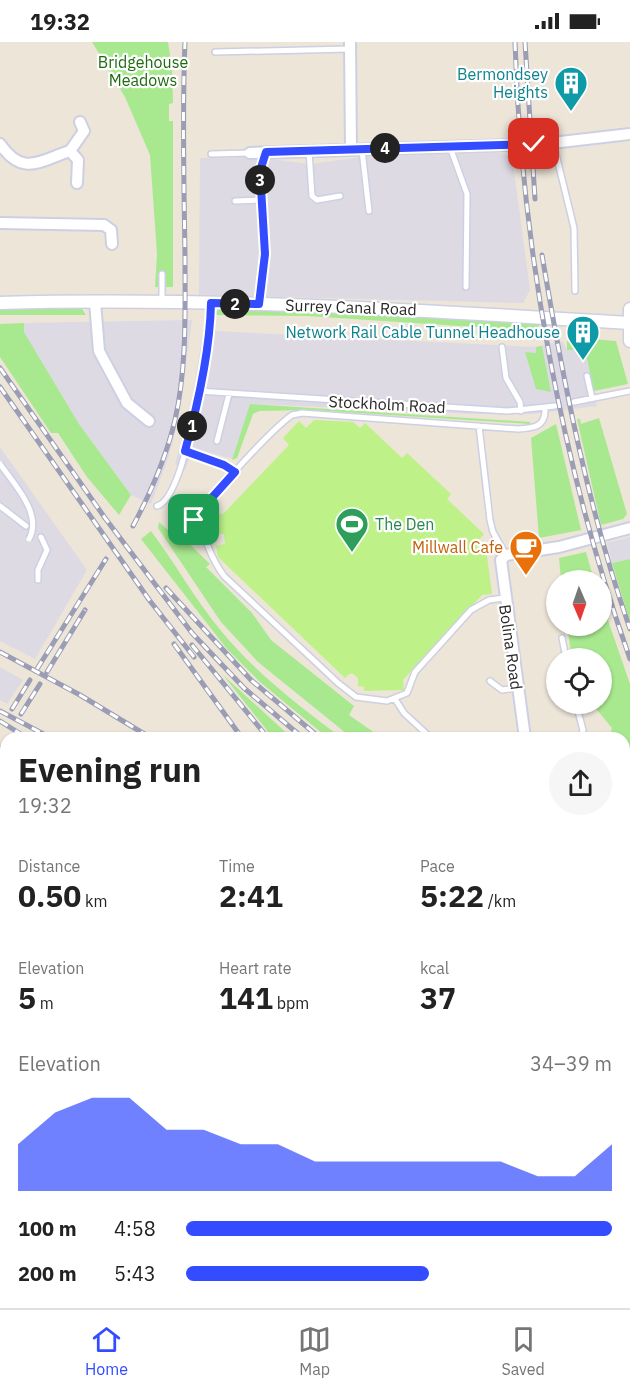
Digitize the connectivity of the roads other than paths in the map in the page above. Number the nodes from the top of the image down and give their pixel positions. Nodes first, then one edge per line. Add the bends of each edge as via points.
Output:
1 (349, 45) edge
2 (215, 51) dead end
3 (80, 122) dead end
4 (630, 134) edge
5 (553, 142) junction
6 (0, 144) edge
7 (449, 146) junction
8 (356, 149) junction
9 (70, 151) junction
10 (309, 151) junction
11 (266, 152) junction
12 (250, 153) joint
13 (211, 154) dead end
14 (77, 183) dead end
15 (340, 196) dead end
16 (261, 200) junction
17 (235, 201) dead end
18 (369, 210) dead end
19 (0, 223) edge
20 (112, 244) dead end
21 (162, 274) dead end
22 (466, 286) dead end
23 (575, 291) dead end
24 (95, 302) junction
25 (0, 303) edge
26 (162, 303) junction
27 (211, 303) junction
28 (259, 304) junction
29 (630, 309) edge
30 (630, 323) edge
31 (630, 341) edge
32 (502, 347) dead end
33 (587, 376) dead end
34 (198, 391) junction
35 (630, 391) edge
36 (229, 394) junction
37 (592, 398) junction
38 (574, 402) dead end
39 (555, 406) dead end
40 (545, 408) junction
41 (521, 411) junction
42 (149, 421) dead end
43 (479, 426) junction
44 (218, 441) dead end
45 (185, 451) junction
46 (0, 464) edge
47 (235, 472) junction
48 (0, 506) edge
49 (157, 506) dead end
50 (181, 514) dead end
51 (202, 521) junction
52 (26, 526) dead end
53 (630, 528) edge
54 (41, 537) dead end
55 (28, 539) dead end
56 (505, 556) junction
57 (38, 580) dead end
58 (504, 598) junction
59 (562, 638) dead end
60 (564, 648) edge
61 (490, 681) dead end
62 (518, 688) junction
63 (394, 699) junction
64 (579, 714) edge
65 (425, 732) edge
66 (524, 732) edge
67 (582, 732) edge

1 - 2 lane
1 - 8 street
3 - 9 street via 84,131
4 - 5 street
5 - 7 street
5 - 23 lane via 573,228
6 - 9 street via 14,160 27,165
7 - 8 street
7 - 22 lane via 467,194
8 - 10 street
8 - 18 lane
9 - 14 street via 78,160
10 - 11 street
10 - 15 lane via 312,196 317,200
11 - 12 street
11 - 16 lane via 260,171
12 - 13 lane
16 - 17 lane
16 - 28 lane via 265,254
19 - 20 street via 104,225 111,230
21 - 26 lane
24 - 25 street, Surrey Canal Road
24 - 26 street, Surrey Canal Road
24 - 42 street via 99,351 127,403
26 - 27 street, Surrey Canal Road
27 - 28 street, Surrey Canal Road
27 - 34 lane
28 - 30 street, Surrey Canal Road via 441,310
29 - 30 street
30 - 31 street
32 - 41 lane via 506,378
33 - 37 lane
34 - 36 lane, Stockholm Road
34 - 45 lane
35 - 37 lane
36 - 41 lane, Stockholm Road
36 - 44 lane
37 - 38 lane
39 - 40 lane, Stockholm Road
40 - 41 lane, Stockholm Road
40 - 43 lane via 545,420 536,427
43 - 47 lane via 297,413 287,418
43 - 56 lane via 490,520
45 - 47 lane
45 - 49 lane via 168,496
46 - 55 lane, bridge via 32,514 33,528
47 - 51 lane via 208,502
48 - 52 lane
50 - 51 lane
51 - 63 lane via 212,555 224,576 316,663 360,698
53 - 56 street via 559,548
54 - 57 lane via 47,550
56 - 58 street, Bolina Road via 499,564
58 - 62 street, Bolina Road
58 - 63 lane via 489,600 471,610 415,672 410,690
59 - 60 lane
61 - 62 lane via 502,690
62 - 66 street, Bolina Road
63 - 65 lane
64 - 67 lane

